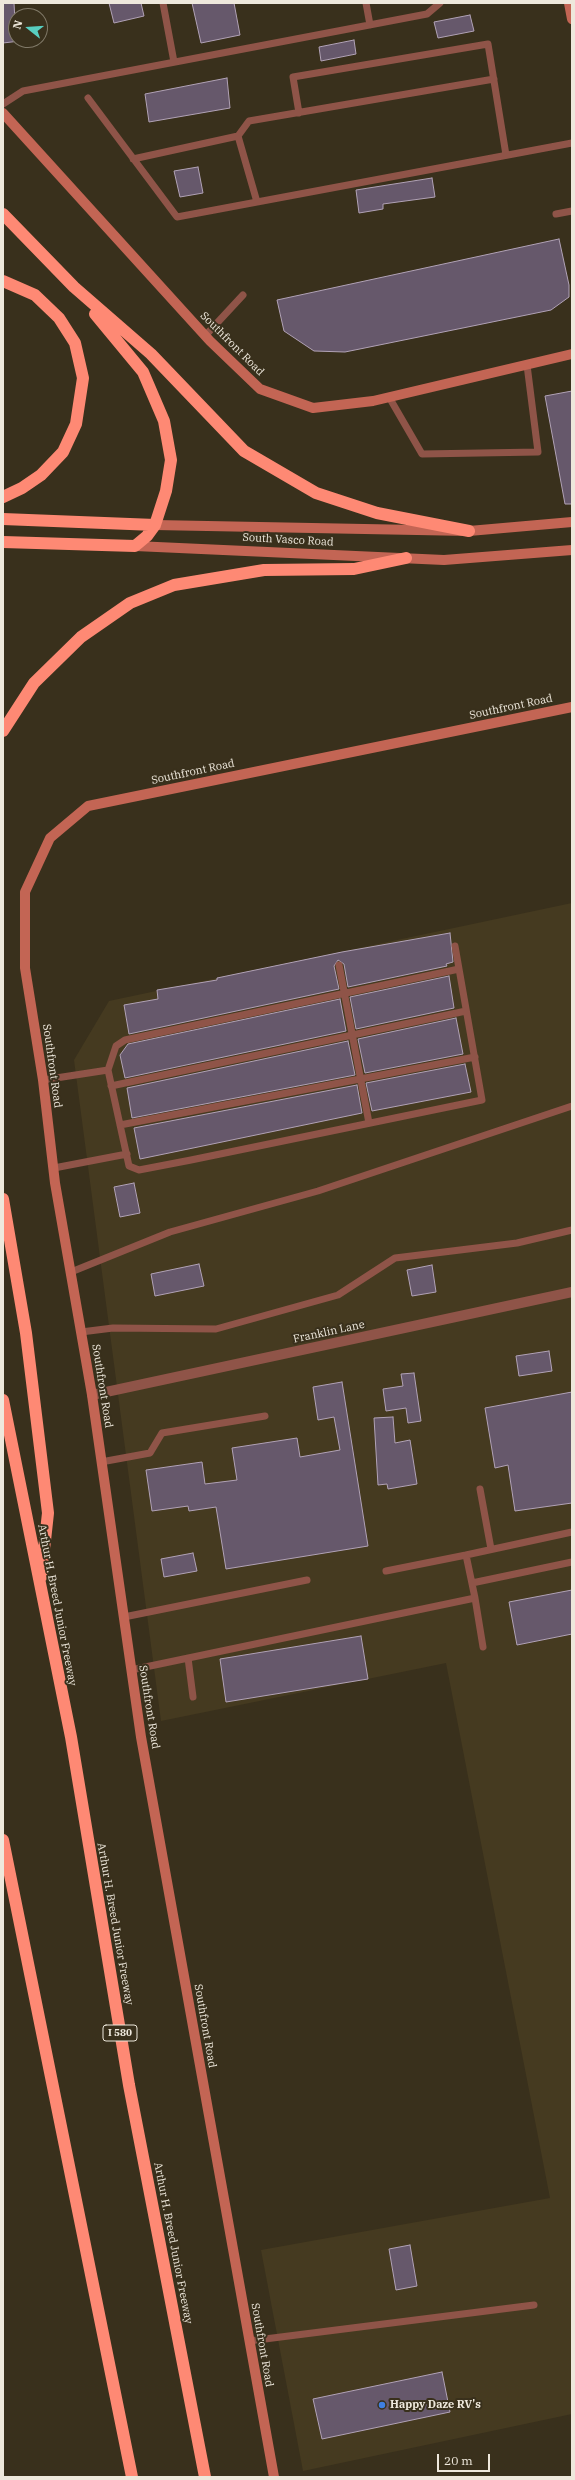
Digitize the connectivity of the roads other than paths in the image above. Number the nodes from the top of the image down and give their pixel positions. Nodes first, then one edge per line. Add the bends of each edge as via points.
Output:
1 (163, 3) edge
2 (366, 3) edge
3 (440, 3) edge
4 (569, 3) edge
5 (572, 19) edge
6 (370, 25) junction
7 (174, 62) junction
8 (494, 80) junction
9 (88, 98) dead end
10 (3, 104) edge
11 (3, 113) edge
12 (299, 113) junction
13 (238, 136) junction
14 (572, 143) edge
15 (506, 155) junction
16 (133, 159) junction
17 (257, 202) junction
18 (572, 211) edge
19 (3, 214) edge
20 (556, 214) dead end
21 (3, 281) edge
22 (74, 287) junction
23 (243, 295) dead end
24 (205, 336) junction
25 (572, 354) edge
26 (527, 365) junction
27 (388, 397) junction
28 (3, 497) edge
29 (3, 519) edge
30 (572, 522) edge
31 (155, 525) junction
32 (469, 531) junction
33 (3, 542) edge
34 (135, 546) junction
35 (572, 550) edge
36 (406, 558) junction
37 (572, 707) edge
38 (3, 731) edge
39 (455, 946) dead end
40 (339, 965) dead end
41 (459, 969) junction
42 (344, 993) junction
43 (466, 1011) junction
44 (352, 1035) junction
45 (475, 1057) junction
46 (108, 1070) junction
47 (361, 1079) junction
48 (43, 1080) junction
49 (111, 1086) junction
50 (572, 1106) edge
51 (369, 1123) junction
52 (120, 1125) junction
53 (127, 1154) junction
54 (54, 1168) junction
55 (3, 1199) edge
56 (572, 1230) edge
57 (71, 1272) junction
58 (572, 1292) edge
59 (81, 1332) junction
60 (92, 1395) junction
61 (3, 1400) edge
62 (265, 1416) dead end
63 (101, 1462) junction
64 (480, 1489) dead end
65 (572, 1532) edge
66 (491, 1550) junction
67 (466, 1555) junction
68 (572, 1562) edge
69 (386, 1571) dead end
70 (307, 1580) dead end
71 (472, 1583) junction
72 (39, 1588) junction
73 (475, 1598) junction
74 (124, 1617) junction
75 (483, 1647) dead end
76 (188, 1658) junction
77 (131, 1670) junction
78 (193, 1697) dead end
79 (3, 1840) edge
80 (534, 2305) dead end
81 (249, 2341) junction
82 (132, 2477) edge
83 (205, 2477) edge
84 (274, 2477) edge

1 - 7 lane
2 - 6 lane
3 - 6 lane via 427,14
4 - 5 street
6 - 7 lane
7 - 10 lane via 23,91
8 - 12 lane
8 - 12 lane via 488,44 293,77
8 - 15 lane
9 - 16 lane
11 - 24 street, Southfront Road
12 - 13 lane via 249,121
13 - 16 lane
13 - 17 lane
14 - 15 lane
15 - 17 lane
16 - 17 lane via 177,217
18 - 20 lane
19 - 22 highway
21 - 28 highway via 35,295 59,318 75,343 83,378 76,424 63,452 41,475
22 - 31 highway via 143,372 164,421 171,460 166,491
22 - 32 highway via 151,354 244,451 316,493 377,513
23 - 24 lane
24 - 27 street, Southfront Road via 260,389 313,408
25 - 26 street, Southfront Road
26 - 27 street, Southfront Road
26 - 27 lane via 538,452 422,454
29 - 31 highway, South Vasco Road
30 - 32 street, South Vasco Road
31 - 32 street, South Vasco Road
31 - 34 highway
33 - 34 highway, South Vasco Road
34 - 36 street, South Vasco Road
35 - 36 street, South Vasco Road via 444,560
36 - 38 highway via 354,569 264,570 174,585 130,603 81,636 34,683
37 - 48 street, Southfront Road via 88,806 50,838 25,892 25,968
39 - 41 lane
40 - 42 lane
41 - 42 lane
41 - 43 lane
42 - 44 lane
42 - 46 lane via 125,1040 116,1046
43 - 44 lane
43 - 45 lane
44 - 47 lane
44 - 49 lane
45 - 47 lane
45 - 51 lane via 482,1100
46 - 48 lane
46 - 49 lane
47 - 51 lane
47 - 52 lane
48 - 54 street, Southfront Road
49 - 52 lane
50 - 57 lane via 318,1191 170,1232
51 - 53 lane via 139,1170 129,1166
52 - 53 lane
53 - 54 lane
54 - 57 street, Southfront Road
55 - 72 highway via 26,1333 48,1513
56 - 59 lane via 517,1243 395,1258 338,1296 216,1329 113,1328
57 - 59 street, Southfront Road
58 - 60 street, Franklin Lane
59 - 60 street, Southfront Road
60 - 63 street, Southfront Road
61 - 72 highway, Arthur H. Breed Junior Freeway / I 580
62 - 63 lane via 162,1433 150,1453
63 - 74 street, Southfront Road
64 - 66 lane
65 - 66 lane
66 - 67 lane
67 - 69 lane
67 - 71 lane
68 - 71 lane
70 - 74 lane
71 - 73 lane
72 - 83 highway, Arthur H. Breed Junior Freeway / I 580 via 70,1737 129,2085
73 - 75 lane
73 - 76 lane
74 - 77 street, Southfront Road
76 - 77 lane
76 - 78 lane
77 - 81 street, Southfront Road
79 - 82 highway
80 - 81 lane
81 - 84 street, Southfront Road

